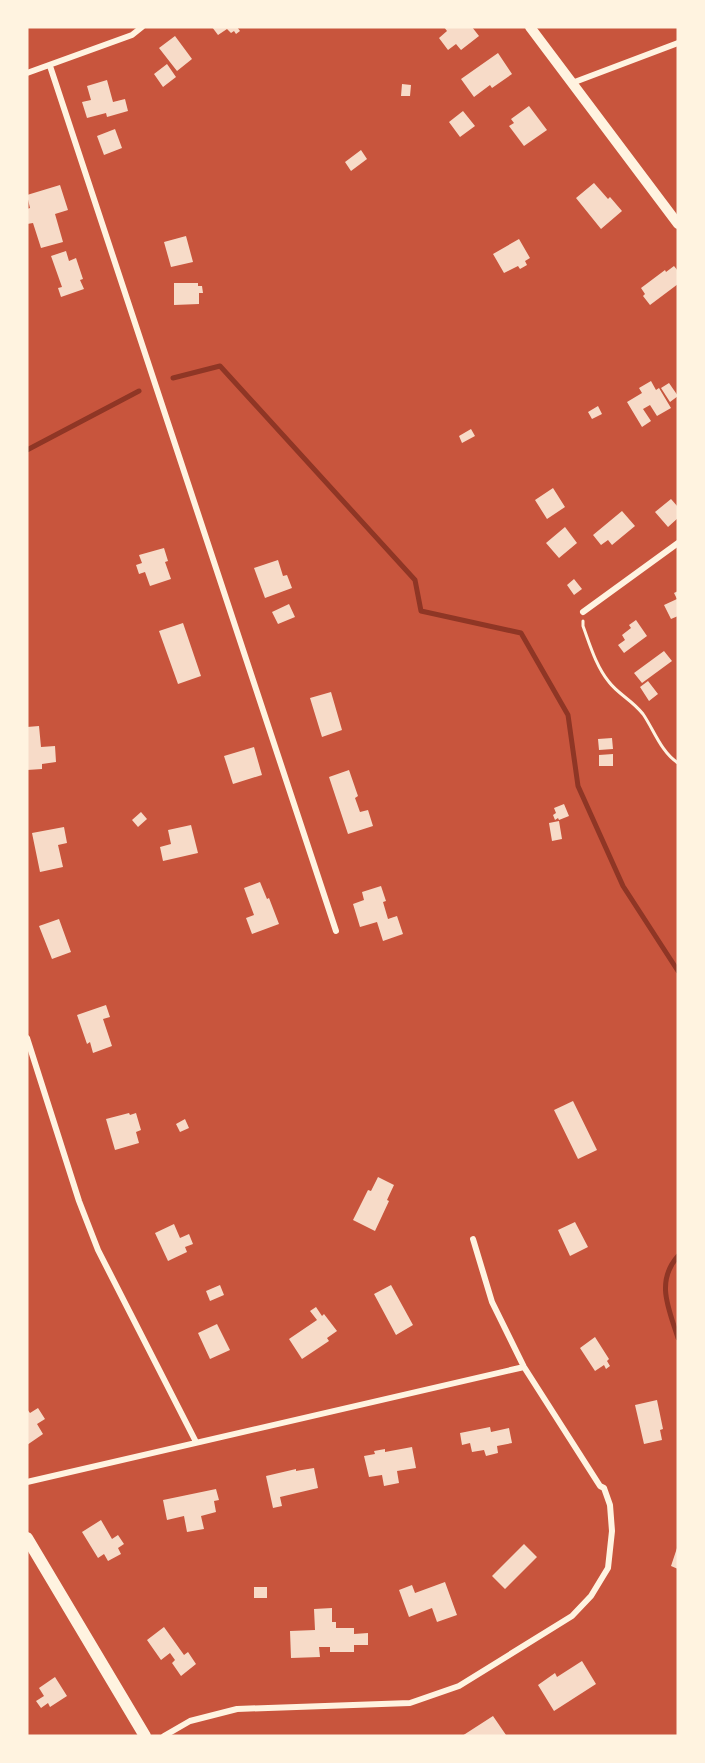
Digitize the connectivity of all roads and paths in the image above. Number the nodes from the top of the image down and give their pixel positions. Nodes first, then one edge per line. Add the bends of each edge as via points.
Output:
1 (142, 27) edge
2 (530, 27) edge
3 (678, 43) edge
4 (50, 66) junction
5 (27, 73) edge
6 (572, 83) junction
7 (678, 224) edge
8 (678, 543) edge
9 (583, 612) joint
10 (678, 763) edge
11 (336, 931) dead end
12 (27, 1038) edge
13 (473, 1239) dead end
14 (524, 1367) junction
15 (196, 1442) junction
16 (27, 1482) edge
17 (27, 1538) edge
18 (145, 1736) edge
19 (164, 1736) edge

1 - 4 street via 132,35
2 - 6 street
3 - 6 street
4 - 5 street
4 - 11 street
6 - 7 street
8 - 9 street
9 - 10 path via 583,626 600,669 610,684 633,701
12 - 15 street via 98,1250
13 - 14 street via 492,1302
14 - 15 street
14 - 19 street via 604,1488 610,1505 608,1568 591,1596 572,1616 459,1686 410,1703 237,1709 190,1721
15 - 16 street
17 - 18 main road

